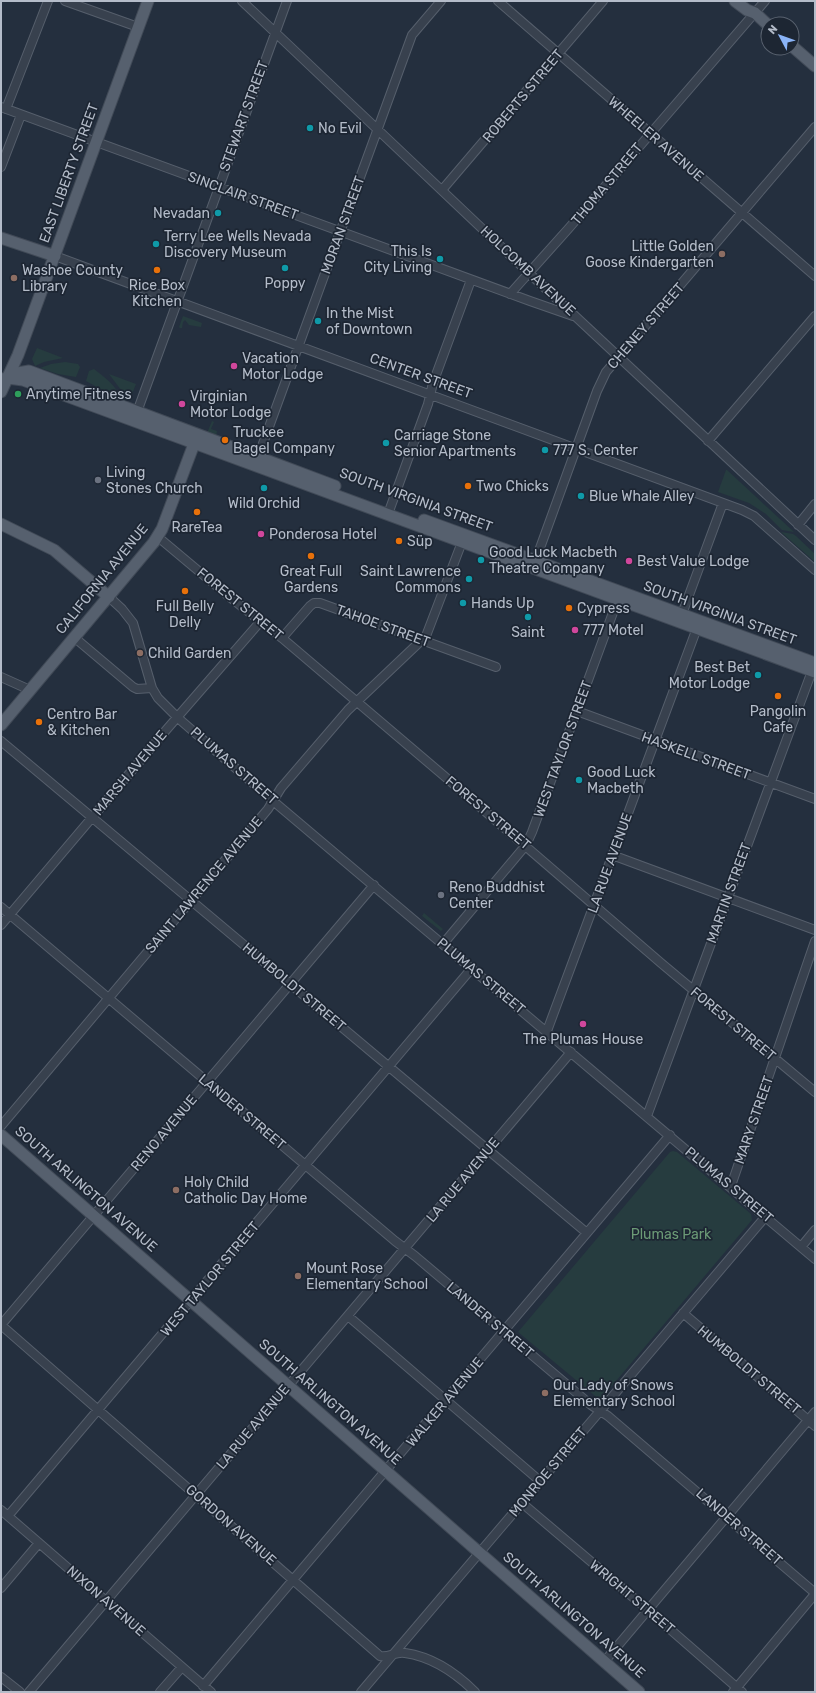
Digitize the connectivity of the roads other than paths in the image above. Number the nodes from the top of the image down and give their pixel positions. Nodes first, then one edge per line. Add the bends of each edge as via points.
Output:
1 (48, 1) edge
2 (65, 1) edge
3 (148, 1) edge
4 (242, 1) edge
5 (287, 1) edge
6 (441, 1) edge
7 (498, 1) edge
8 (603, 1) edge
9 (735, 1) edge
10 (748, 1) edge
11 (765, 1) edge
12 (755, 13) junction
13 (760, 18) edge
14 (138, 27) junction
15 (275, 32) junction
16 (800, 53) edge
17 (558, 54) junction
18 (815, 66) edge
19 (4, 108) edge
20 (21, 115) junction
21 (815, 127) edge
22 (378, 129) junction
23 (651, 133) junction
24 (97, 142) junction
25 (1, 167) edge
26 (218, 187) junction
27 (442, 190) junction
28 (741, 213) junction
29 (340, 232) junction
30 (1, 238) edge
31 (55, 256) junction
32 (530, 274) junction
33 (815, 276) edge
34 (471, 280) junction
35 (510, 294) junction
36 (178, 303) junction
37 (575, 316) junction
38 (815, 316) edge
39 (298, 347) junction
40 (619, 357) junction
41 (5, 378) edge
42 (1, 392) edge
43 (430, 395) junction
44 (92, 406) junction
45 (137, 412) junction
46 (196, 439) junction
47 (708, 441) junction
48 (576, 449) junction
49 (258, 457) junction
50 (723, 503) junction
51 (815, 504) edge
52 (389, 511) junction
53 (1, 524) edge
54 (798, 524) junction
55 (158, 537) junction
56 (815, 540) edge
57 (462, 542) junction
58 (499, 551) junction
59 (536, 559) junction
60 (815, 570) edge
61 (630, 595) junction
62 (109, 597) junction
63 (618, 599) junction
64 (682, 614) junction
65 (260, 622) junction
66 (696, 628) junction
67 (74, 638) junction
68 (282, 638) junction
69 (422, 640) junction
70 (496, 667) dead end
71 (814, 669) edge
72 (1, 677) edge
73 (152, 688) junction
74 (30, 690) junction
75 (357, 702) junction
76 (577, 711) junction
77 (178, 718) junction
78 (1, 725) edge
79 (1, 741) edge
80 (655, 741) junction
81 (770, 783) junction
82 (815, 799) edge
83 (273, 801) junction
84 (92, 817) junction
85 (526, 845) junction
86 (612, 856) junction
87 (374, 885) junction
88 (728, 897) junction
89 (191, 901) junction
90 (594, 906) junction
91 (1, 907) edge
92 (10, 915) junction
93 (1, 925) edge
94 (815, 930) edge
95 (815, 941) edge
96 (443, 944) junction
97 (472, 968) junction
98 (290, 984) junction
99 (694, 991) junction
100 (108, 999) junction
101 (547, 1031) junction
102 (571, 1052) junction
103 (775, 1059) junction
104 (389, 1067) junction
105 (207, 1082) junction
106 (815, 1092) edge
107 (647, 1116) junction
108 (1, 1126) edge
109 (1, 1135) edge
110 (670, 1135) junction
111 (488, 1150) junction
112 (306, 1166) junction
113 (731, 1186) junction
114 (94, 1216) junction
115 (766, 1216) junction
116 (815, 1230) edge
117 (587, 1234) junction
118 (801, 1246) junction
119 (405, 1249) junction
120 (815, 1259) edge
121 (191, 1301) junction
122 (683, 1313) junction
123 (348, 1316) junction
124 (1, 1325) edge
125 (504, 1332) junction
126 (289, 1385) junction
127 (446, 1400) junction
128 (99, 1409) junction
129 (600, 1411) junction
130 (815, 1412) edge
131 (808, 1420) junction
132 (815, 1426) edge
133 (386, 1471) junction
134 (540, 1481) junction
135 (196, 1494) junction
136 (522, 1503) junction
137 (1, 1510) edge
138 (8, 1516) junction
139 (727, 1516) junction
140 (39, 1543) junction
141 (480, 1553) junction
142 (294, 1580) junction
143 (1, 1588) edge
144 (815, 1594) edge
145 (106, 1601) junction
146 (648, 1610) junction
147 (394, 1654) junction
148 (604, 1662) junction
149 (182, 1667) junction
150 (1, 1677) edge
151 (203, 1686) junction
152 (737, 1690) edge
153 (20, 1692) edge
154 (29, 1692) edge
155 (160, 1692) edge
156 (211, 1692) edge
157 (361, 1692) edge
158 (475, 1692) edge
159 (638, 1692) edge

1 - 19 street
2 - 14 street
3 - 14 main road, EAST LIBERTY STREET
4 - 15 street, HOLCOMB AVENUE
5 - 15 street, STEWART STREET
6 - 22 street, MORAN STREET via 412,36
7 - 17 street, WHEELER AVENUE
8 - 17 street, ROBERTS STREET
9 - 12 main road
10 - 12 main road
11 - 12 street, THOMA STREET
12 - 13 main road
12 - 23 street, THOMA STREET
14 - 24 main road, EAST LIBERTY STREET
15 - 22 street, HOLCOMB AVENUE
15 - 26 street, STEWART STREET
16 - 18 main road
17 - 23 street, WHEELER AVENUE
17 - 27 street, ROBERTS STREET
19 - 20 street, SINCLAIR STREET
20 - 24 street, SINCLAIR STREET
20 - 25 street
21 - 28 street, CHENEY STREET
22 - 27 street, HOLCOMB AVENUE
22 - 29 street, MORAN STREET
23 - 28 street, WHEELER AVENUE
23 - 32 street, THOMA STREET
24 - 26 street, SINCLAIR STREET
24 - 31 main road, EAST LIBERTY STREET
26 - 29 street, SINCLAIR STREET
26 - 36 street, STEWART STREET
27 - 32 street, HOLCOMB AVENUE
28 - 33 street, WHEELER AVENUE
28 - 40 street, CHENEY STREET
29 - 34 street, SINCLAIR STREET
29 - 39 street, MORAN STREET
30 - 31 main road, CENTER STREET
31 - 36 street, CENTER STREET
31 - 41 main road, EAST LIBERTY STREET
32 - 35 street, THOMA STREET
32 - 37 street, HOLCOMB AVENUE
34 - 35 street, SINCLAIR STREET
34 - 43 street
35 - 37 street, SINCLAIR STREET
36 - 39 street, CENTER STREET
36 - 45 street, STEWART STREET
37 - 40 street, HOLCOMB AVENUE
38 - 47 street
39 - 43 street, CENTER STREET
39 - 49 street, MORAN STREET
40 - 47 street, HOLCOMB AVENUE
40 - 48 street, CHENEY STREET via 600,384
41 - 42 main road, EAST LIBERTY STREET
41 - 44 main road, SOUTH VIRGINIA STREET via 23,380
41 - 45 main road, SOUTH VIRGINIA STREET via 18,372 29,371
43 - 48 street, CENTER STREET
43 - 52 street
44 - 45 main road via 106,406 131,414
44 - 46 main road, SOUTH VIRGINIA STREET
45 - 46 main road, SOUTH VIRGINIA STREET
46 - 49 main road, SOUTH VIRGINIA STREET
46 - 52 main road, SOUTH VIRGINIA STREET
46 - 55 main road, CALIFORNIA AVENUE
47 - 54 street, HOLCOMB AVENUE
48 - 50 street, CENTER STREET
48 - 59 street, CHENEY STREET
49 - 52 main road, SOUTH VIRGINIA STREET
50 - 60 street, CENTER STREET via 754,516
50 - 64 street
51 - 54 street
52 - 57 main road, SOUTH VIRGINIA STREET
52 - 58 main road, SOUTH VIRGINIA STREET
53 - 62 main road via 54,550
54 - 56 street, HOLCOMB AVENUE
55 - 62 main road, CALIFORNIA AVENUE
55 - 65 street, FOREST STREET
57 - 58 main road, SOUTH VIRGINIA STREET
57 - 69 street, SAINT LAWRENCE AVENUE via 428,633
58 - 59 main road, SOUTH VIRGINIA STREET via 530,562
58 - 63 main road, SOUTH VIRGINIA STREET
59 - 61 main road, SOUTH VIRGINIA STREET
61 - 63 main road
61 - 64 main road, SOUTH VIRGINIA STREET
62 - 67 main road, CALIFORNIA AVENUE
62 - 73 street, PLUMAS STREET via 133,623
63 - 66 main road, SOUTH VIRGINIA STREET
63 - 76 street, WEST TAYLOR STREET
64 - 71 main road, SOUTH VIRGINIA STREET
65 - 68 street, FOREST STREET
65 - 77 street, MARSH AVENUE
66 - 71 main road, SOUTH VIRGINIA STREET
66 - 80 street, LA RUE AVENUE
67 - 73 street via 133,687
67 - 74 main road, CALIFORNIA AVENUE
68 - 69 street, TAHOE STREET via 310,606 318,603
68 - 75 street, FOREST STREET
69 - 70 street, TAHOE STREET
69 - 75 street, SAINT LAWRENCE AVENUE
71 - 81 street, MARTIN STREET
72 - 74 street
73 - 77 street, PLUMAS STREET via 158,698
74 - 78 main road, CALIFORNIA AVENUE
75 - 83 street, SAINT LAWRENCE AVENUE via 281,788
75 - 85 street, FOREST STREET
76 - 80 street, HASKELL STREET
76 - 85 street, WEST TAYLOR STREET
77 - 83 street, PLUMAS STREET
77 - 84 street, MARSH AVENUE
79 - 84 street, HUMBOLDT STREET
80 - 81 street, HASKELL STREET
80 - 86 street, LA RUE AVENUE
81 - 82 street, HASKELL STREET
81 - 88 street, MARTIN STREET
83 - 87 street, PLUMAS STREET
83 - 89 street, SAINT LAWRENCE AVENUE
84 - 89 street, HUMBOLDT STREET
84 - 92 street, MARSH AVENUE
85 - 90 street, FOREST STREET
85 - 96 street, WEST TAYLOR STREET
86 - 88 street
86 - 90 street, LA RUE AVENUE
87 - 96 street, PLUMAS STREET
87 - 98 street, RENO AVENUE
88 - 94 street
88 - 99 street, MARTIN STREET
89 - 98 street, HUMBOLDT STREET
89 - 100 street, SAINT LAWRENCE AVENUE
90 - 99 street, FOREST STREET
90 - 101 street, LA RUE AVENUE
91 - 92 street, LANDER STREET
92 - 93 street, MARSH AVENUE
92 - 100 street, LANDER STREET
95 - 103 street, MARY STREET
96 - 97 street, PLUMAS STREET
97 - 101 street, PLUMAS STREET
97 - 104 street, WEST TAYLOR STREET
98 - 104 street, HUMBOLDT STREET
98 - 105 street, RENO AVENUE
99 - 103 street, FOREST STREET
99 - 107 street, MARTIN STREET
100 - 105 street, LANDER STREET
100 - 108 street, SAINT LAWRENCE AVENUE
101 - 102 street, PLUMAS STREET
102 - 107 street, PLUMAS STREET
102 - 111 street, LA RUE AVENUE
103 - 106 street, FOREST STREET
103 - 113 street, MARY STREET
104 - 111 street, HUMBOLDT STREET
104 - 112 street, WEST TAYLOR STREET
105 - 112 street, LANDER STREET
105 - 114 street, RENO AVENUE
107 - 110 street, PLUMAS STREET
109 - 114 main road, SOUTH ARLINGTON AVENUE
110 - 113 street, PLUMAS STREET
110 - 117 street, WALKER AVENUE
111 - 117 street, HUMBOLDT STREET
111 - 119 street, LA RUE AVENUE
112 - 119 street, LANDER STREET
112 - 121 street, WEST TAYLOR STREET
113 - 115 street, PLUMAS STREET
114 - 121 main road, SOUTH ARLINGTON AVENUE
114 - 124 street, RENO AVENUE
115 - 118 street, PLUMAS STREET
115 - 122 street, MONROE STREET
116 - 118 street
117 - 125 street, WALKER AVENUE
118 - 120 street, PLUMAS STREET
119 - 123 street, LA RUE AVENUE
119 - 125 street, LANDER STREET
121 - 126 main road, SOUTH ARLINGTON AVENUE
121 - 128 street, WEST TAYLOR STREET
122 - 129 street, MONROE STREET
122 - 131 street, HUMBOLDT STREET
123 - 126 street, LA RUE AVENUE
123 - 127 street
124 - 128 street, GORDON AVENUE
125 - 127 street, WALKER AVENUE
125 - 129 street, LANDER STREET
126 - 133 main road, SOUTH ARLINGTON AVENUE
126 - 135 street, LA RUE AVENUE
127 - 133 street, WALKER AVENUE
127 - 134 street
128 - 135 street, GORDON AVENUE
128 - 138 street, WEST TAYLOR STREET
129 - 134 street, MONROE STREET
129 - 139 street, LANDER STREET
130 - 131 street
131 - 132 street, HUMBOLDT STREET
131 - 139 street
133 - 141 main road, SOUTH ARLINGTON AVENUE
133 - 142 street, WALKER AVENUE
134 - 136 street, MONROE STREET
135 - 142 street, GORDON AVENUE
135 - 145 street, LA RUE AVENUE
136 - 141 street, MONROE STREET
136 - 146 street, WRIGHT STREET
137 - 138 street, NIXON AVENUE
138 - 140 street, NIXON AVENUE
139 - 144 street, LANDER STREET
139 - 146 street
140 - 143 street
140 - 145 street, NIXON AVENUE
141 - 147 street, MONROE STREET
141 - 148 main road, SOUTH ARLINGTON AVENUE
142 - 147 street, GORDON AVENUE via 380,1656
142 - 151 street, WALKER AVENUE
144 - 152 street
145 - 149 street, NIXON AVENUE
145 - 154 street, LA RUE AVENUE
146 - 148 street
146 - 152 street, WRIGHT STREET
147 - 157 street, MONROE STREET
147 - 158 street, GORDON AVENUE via 405,1653 437,1662 452,1671
148 - 159 main road, SOUTH ARLINGTON AVENUE
149 - 151 street, NIXON AVENUE
149 - 155 street
150 - 153 street
151 - 156 street, NIXON AVENUE

